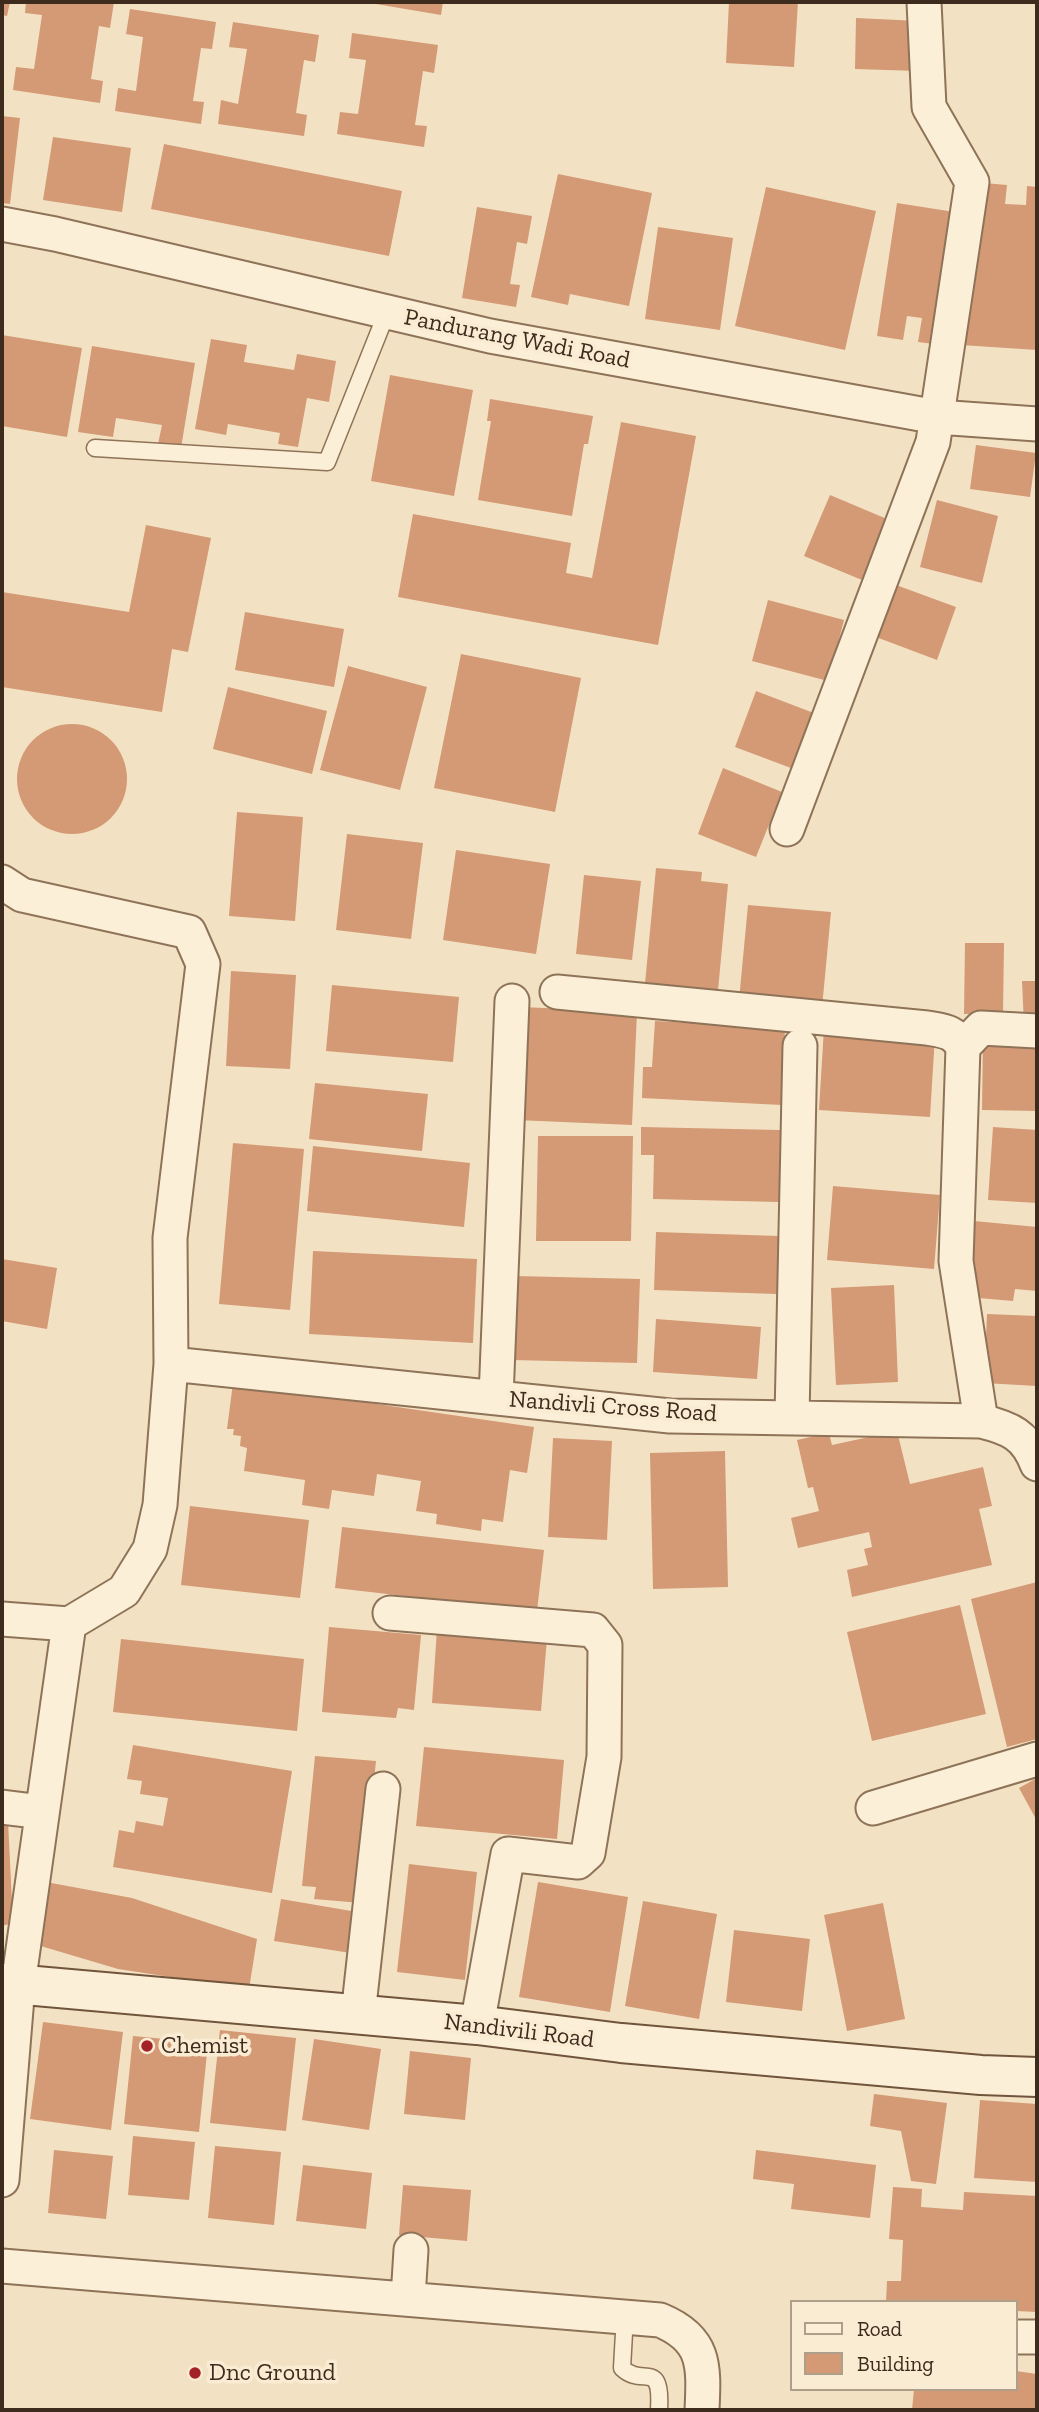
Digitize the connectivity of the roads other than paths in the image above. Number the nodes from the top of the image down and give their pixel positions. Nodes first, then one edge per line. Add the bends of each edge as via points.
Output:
1 (924, 2) edge
2 (2, 225) edge
3 (387, 312) junction
4 (937, 417) junction
5 (1037, 424) edge
6 (95, 448) dead end
7 (787, 829) dead end
8 (2, 881) edge
9 (557, 992) dead end
10 (512, 1001) dead end
11 (1037, 1031) edge
12 (800, 1046) dead end
13 (963, 1047) junction
14 (172, 1364) junction
15 (496, 1398) junction
16 (792, 1416) junction
17 (981, 1422) junction
18 (1037, 1464) edge
19 (390, 1613) dead end
20 (2, 1619) edge
21 (69, 1624) junction
22 (1037, 1759) edge
23 (383, 1789) dead end
24 (2, 1807) edge
25 (873, 1808) dead end
26 (42, 1812) junction
27 (10, 1984) edge
28 (358, 2015) junction
29 (477, 2025) junction
30 (1037, 2077) edge
31 (2, 2180) edge
32 (411, 2250) dead end
33 (2, 2266) edge
34 (408, 2298) junction
35 (625, 2315) junction
36 (1018, 2337) edge
37 (1037, 2337) edge
38 (659, 2410) edge
39 (702, 2410) edge

1 - 4 street via 929,107 972,183
2 - 3 street, Pandurang Wadi Road
3 - 4 street, Pandurang Wadi Road via 490,336
3 - 6 lane via 327,462
4 - 5 street, Pandurang Wadi Road
4 - 7 street via 933,442
8 - 14 street via 22,895 189,932 203,964 170,1238
9 - 13 street via 927,1028 949,1032
10 - 15 street
11 - 13 street via 981,1028
12 - 16 street
13 - 17 street via 956,1261
14 - 15 street, Nandivli Cross Road
14 - 21 street via 160,1505 150,1549 124,1591
15 - 16 street, Nandivli Cross Road via 670,1416
16 - 17 street, Nandivli Cross Road
17 - 18 street, Nandivli Cross Road via 1012,1429 1031,1448
19 - 29 street via 593,1630 605,1644 604,1757 588,1853 578,1862 508,1854
20 - 21 street
21 - 26 street
22 - 25 street
23 - 28 street
24 - 26 street
26 - 27 street
27 - 28 street, Nandivili Road
27 - 31 street
28 - 29 street, Nandivili Road
29 - 30 street, Nandivili Road via 635,2044
32 - 34 street
33 - 34 street
34 - 35 street
35 - 38 lane via 622,2368 656,2380
35 - 39 street via 671,2324 696,2345 704,2372
36 - 37 street

